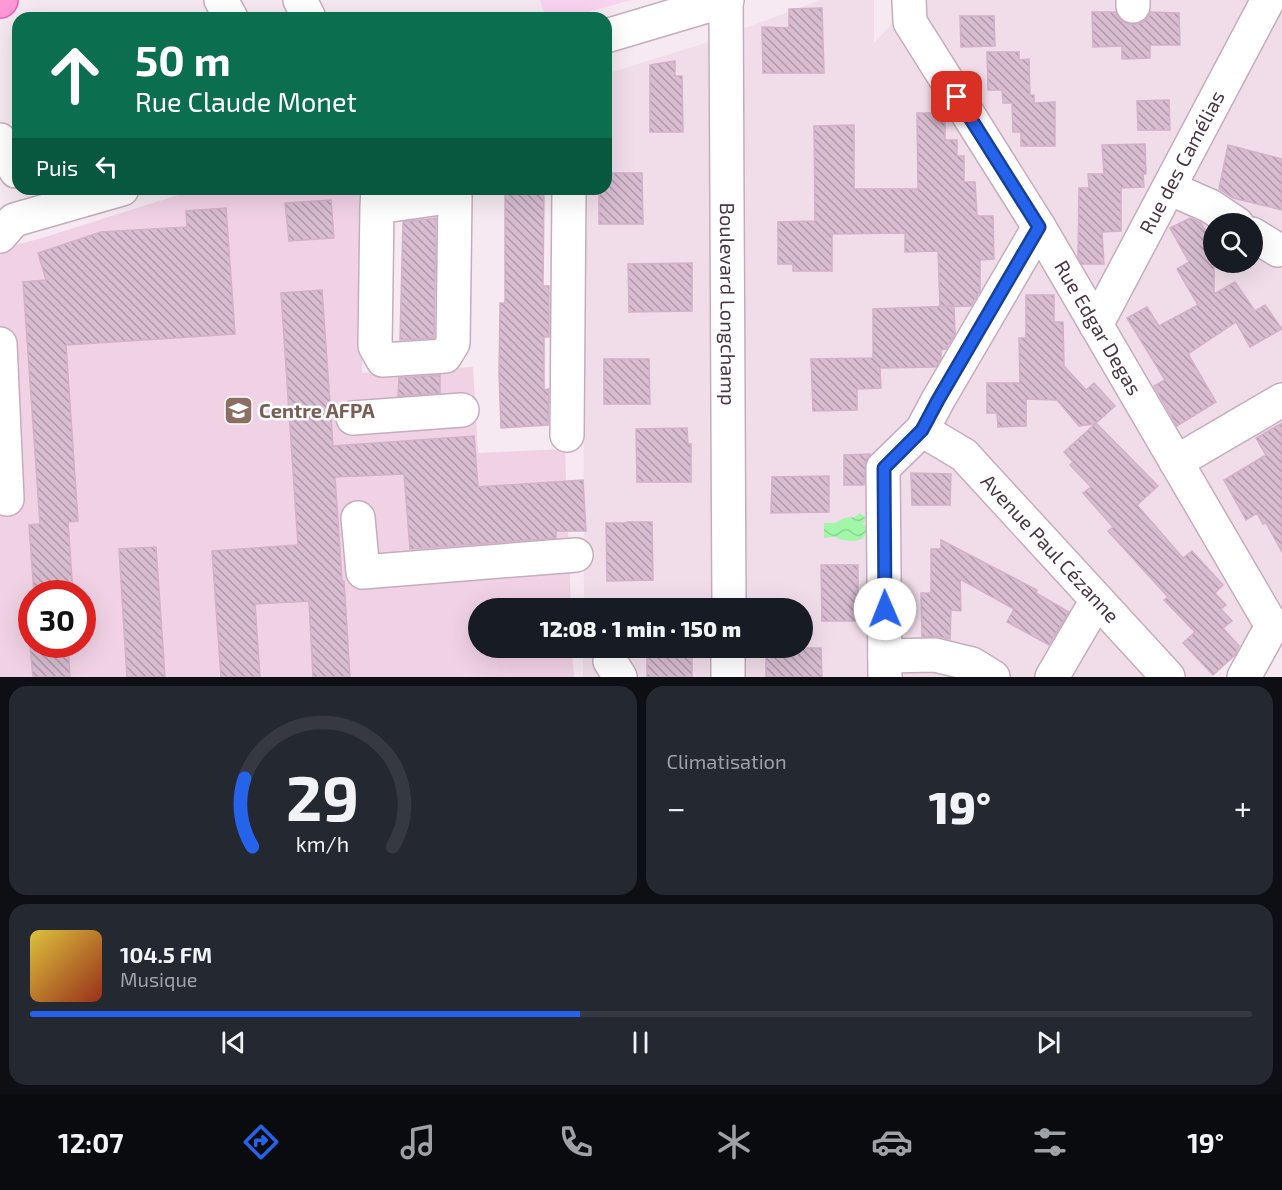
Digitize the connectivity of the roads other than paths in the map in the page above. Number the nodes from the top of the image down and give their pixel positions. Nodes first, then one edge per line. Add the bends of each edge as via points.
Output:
1 (726, 0) edge
2 (909, 0) edge
3 (1268, 0) edge
4 (612, 34) edge
5 (0, 140) edge
6 (12, 163) edge
7 (1169, 188) junction
8 (101, 195) edge
9 (569, 195) edge
10 (377, 198) edge
11 (1220, 213) edge
12 (1039, 227) junction
13 (0, 236) edge
14 (1096, 325) junction
15 (0, 344) edge
16 (1282, 400) edge
17 (462, 410) dead end
18 (353, 418) dead end
19 (922, 430) junction
20 (567, 435) dead end
21 (1176, 462) junction
22 (7, 499) dead end
23 (358, 518) dead end
24 (576, 555) dead end
25 (729, 598) edge
26 (1097, 600) junction
27 (1277, 626) edge
28 (728, 658) edge
29 (885, 667) edge
30 (728, 677) edge
31 (993, 677) edge
32 (1052, 677) edge
33 (1168, 677) edge
34 (1244, 677) edge

1 - 4 street
1 - 25 street, Boulevard Longchamp
2 - 12 street, Rue Edgar Degas via 910,22
3 - 7 street, Rue des Camélias
5 - 6 street
7 - 11 street
7 - 14 street, Rue des Camélias
8 - 13 street via 14,220
9 - 20 street
10 - 10 street via 375,346 383,360 445,356 453,343 455,196
12 - 14 street, Rue Edgar Degas
12 - 19 street
14 - 21 street, Rue Edgar Degas
15 - 22 street
16 - 21 street
17 - 18 street
19 - 26 street, Avenue Paul Cézanne via 964,455
19 - 29 street via 884,468
21 - 27 street, Rue Edgar Degas
23 - 24 street via 363,572
26 - 32 street
26 - 33 street, Avenue Paul Cézanne
27 - 34 street
28 - 30 street
29 - 31 street via 935,655 972,664

